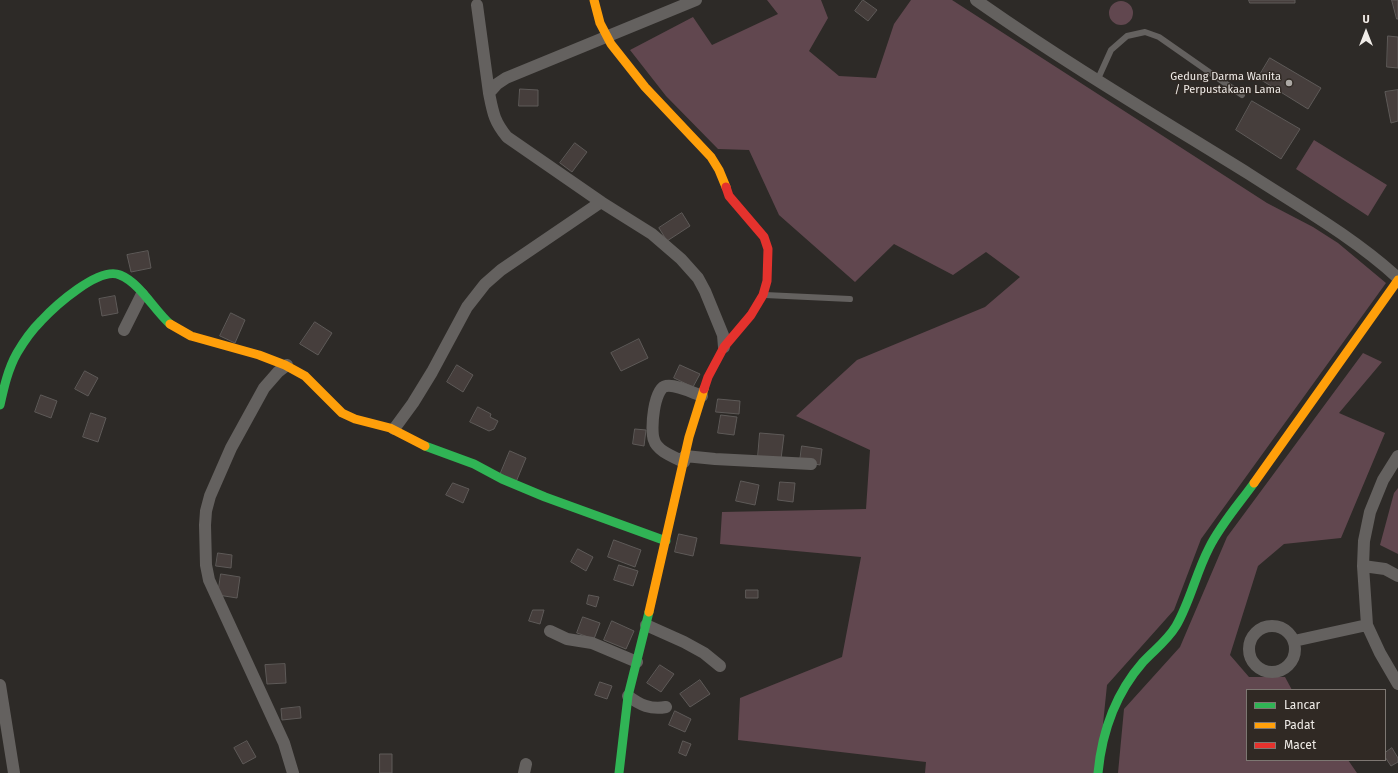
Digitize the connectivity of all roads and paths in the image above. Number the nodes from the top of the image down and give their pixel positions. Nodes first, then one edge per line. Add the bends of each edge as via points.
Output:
1 (594, 0) edge
2 (696, 0) edge
3 (976, 0) edge
4 (477, 5) dead end
5 (606, 36) junction
6 (1097, 81) junction
7 (489, 93) junction
8 (1242, 95) dead end
9 (601, 202) junction
10 (1398, 279) edge
11 (142, 294) junction
12 (763, 295) junction
13 (850, 299) dead end
14 (124, 330) dead end
15 (724, 347) junction
16 (287, 365) junction
17 (702, 396) junction
18 (0, 404) edge
19 (394, 429) junction
20 (1398, 456) edge
21 (684, 459) junction
22 (810, 464) dead end
23 (666, 541) junction
24 (1363, 566) junction
25 (1398, 576) edge
26 (646, 625) junction
27 (1366, 625) junction
28 (550, 631) dead end
29 (1294, 641) dead end
30 (637, 662) junction
31 (720, 666) dead end
32 (1394, 670) edge
33 (1398, 684) edge
34 (0, 685) edge
35 (628, 696) junction
36 (666, 706) dead end
37 (14, 773) edge
38 (292, 773) edge
39 (619, 773) edge
40 (1098, 773) edge

1 - 5 street
2 - 5 street
3 - 6 street
4 - 7 street
5 - 7 street via 506,78
5 - 12 street via 645,87 711,156 729,196 764,237 768,249 768,266
6 - 8 lane via 1111,50 1127,36 1145,32 1159,36
6 - 10 street via 1351,240
7 - 9 street via 494,117 507,137
9 - 15 street via 652,234 682,259 698,278 714,310 723,335
9 - 19 street via 501,270 485,284 467,307 432,372
10 - 40 street via 1215,538 1185,612 1170,636 1145,660 1122,688 1102,738
11 - 14 street
11 - 16 street via 166,320 186,334
11 - 18 street via 124,276 114,273 105,274 72,293 30,333 20,348 10,367
12 - 13 lane
12 - 15 street via 751,315
15 - 17 street via 708,377
16 - 19 street via 310,380 333,406 347,416
16 - 38 street via 264,388 231,448 206,511 205,552 209,580 284,743
17 - 21 street
17 - 21 street via 667,386 658,392 653,420 654,441 670,455
19 - 23 street via 433,449 474,464 503,480
20 - 24 street via 1383,480 1370,512 1364,541
21 - 22 street
21 - 23 street
23 - 26 street
24 - 25 street via 1385,569
24 - 27 street
26 - 30 street
26 - 31 street via 704,653
27 - 29 street
27 - 32 street
28 - 30 street via 567,639 592,642
30 - 35 street
32 - 33 street
34 - 37 street
35 - 36 street via 644,706
35 - 39 street

